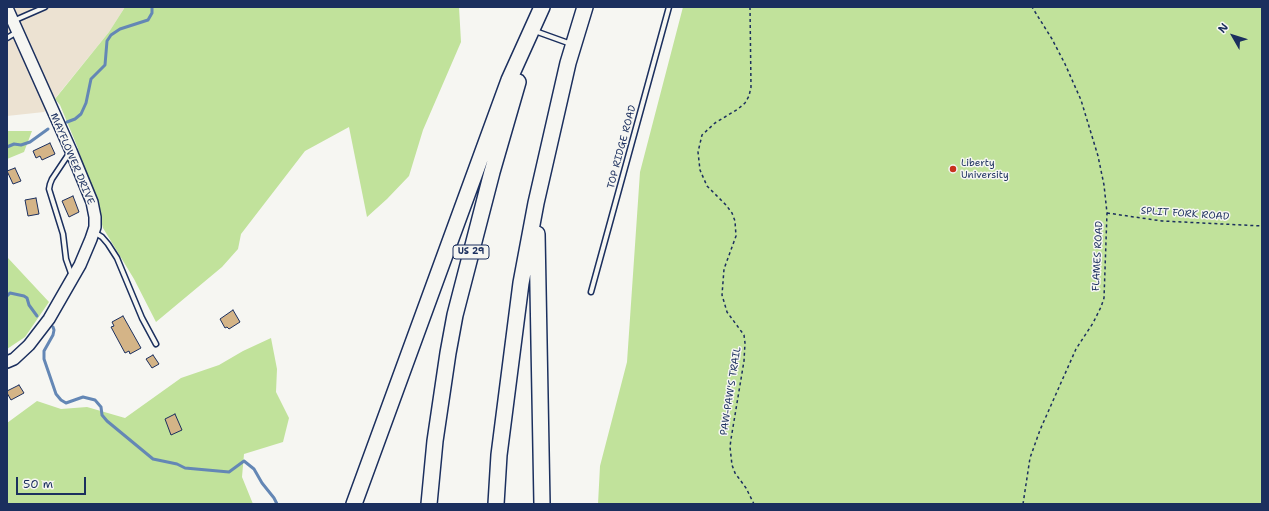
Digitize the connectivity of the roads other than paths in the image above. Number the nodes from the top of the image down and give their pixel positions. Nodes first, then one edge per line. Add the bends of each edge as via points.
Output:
1 (45, 7) edge
2 (542, 7) edge
3 (585, 7) edge
4 (669, 7) edge
5 (7, 8) edge
6 (13, 21) junction
7 (535, 31) junction
8 (18, 32) junction
9 (7, 38) edge
10 (574, 45) junction
11 (71, 151) junction
12 (536, 203) junction
13 (93, 232) junction
14 (73, 278) junction
15 (591, 292) dead end
16 (156, 344) dead end
17 (7, 362) edge
18 (354, 504) edge
19 (429, 504) edge
20 (496, 504) edge
21 (542, 504) edge

1 - 6 lane
2 - 7 highway, US 29
2 - 18 highway via 506,87
3 - 10 highway
4 - 15 lane, TOP RIDGE ROAD
5 - 6 street, MAYFLOWER DRIVE
6 - 8 street, MAYFLOWER DRIVE
7 - 10 lane
7 - 19 highway, US 29 via 512,100 455,316 436,434
8 - 9 lane
8 - 11 street, MAYFLOWER DRIVE
10 - 12 highway
11 - 13 street, MAYFLOWER DRIVE via 92,202 95,217
11 - 14 lane via 52,179 49,190
12 - 20 highway via 510,363
12 - 21 highway
13 - 14 street, MAYFLOWER DRIVE
13 - 16 lane via 102,237 117,258 142,318
14 - 17 street, MAYFLOWER DRIVE via 49,319 29,345

